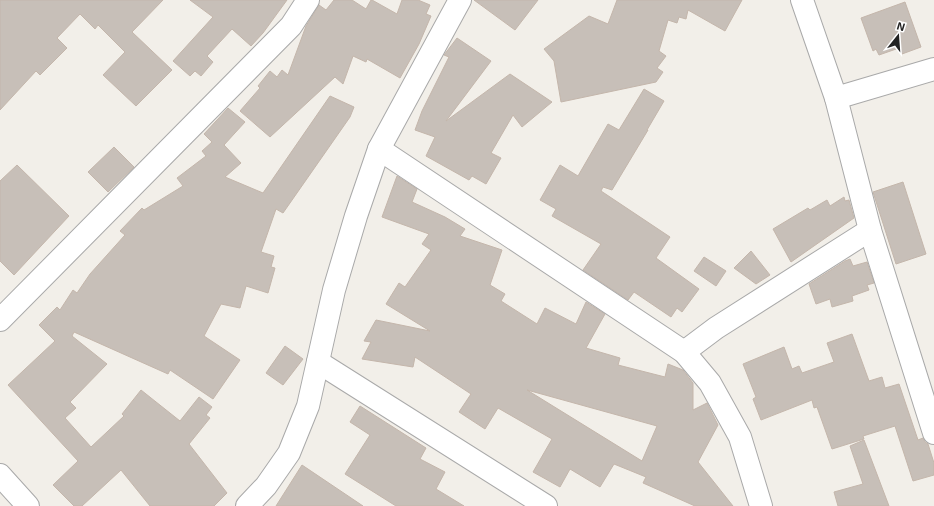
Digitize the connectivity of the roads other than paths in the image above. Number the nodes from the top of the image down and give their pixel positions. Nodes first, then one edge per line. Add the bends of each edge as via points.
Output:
1 (308, 0) edge
2 (460, 0) edge
3 (802, 0) edge
4 (934, 69) edge
5 (836, 98) junction
6 (380, 149) junction
7 (870, 230) junction
8 (0, 320) edge
9 (684, 352) junction
10 (318, 362) junction
11 (934, 433) edge
12 (0, 475) edge
13 (28, 506) edge
14 (248, 506) edge
15 (546, 506) edge
16 (761, 506) edge

1 - 8 street via 291,26
2 - 6 street
3 - 5 street
4 - 5 street
5 - 7 street
6 - 9 street
6 - 10 street via 356,216 334,290
7 - 9 street via 716,328
7 - 11 street
9 - 16 street via 710,383 740,438
10 - 14 street via 308,406 289,453
10 - 15 street
12 - 13 street

